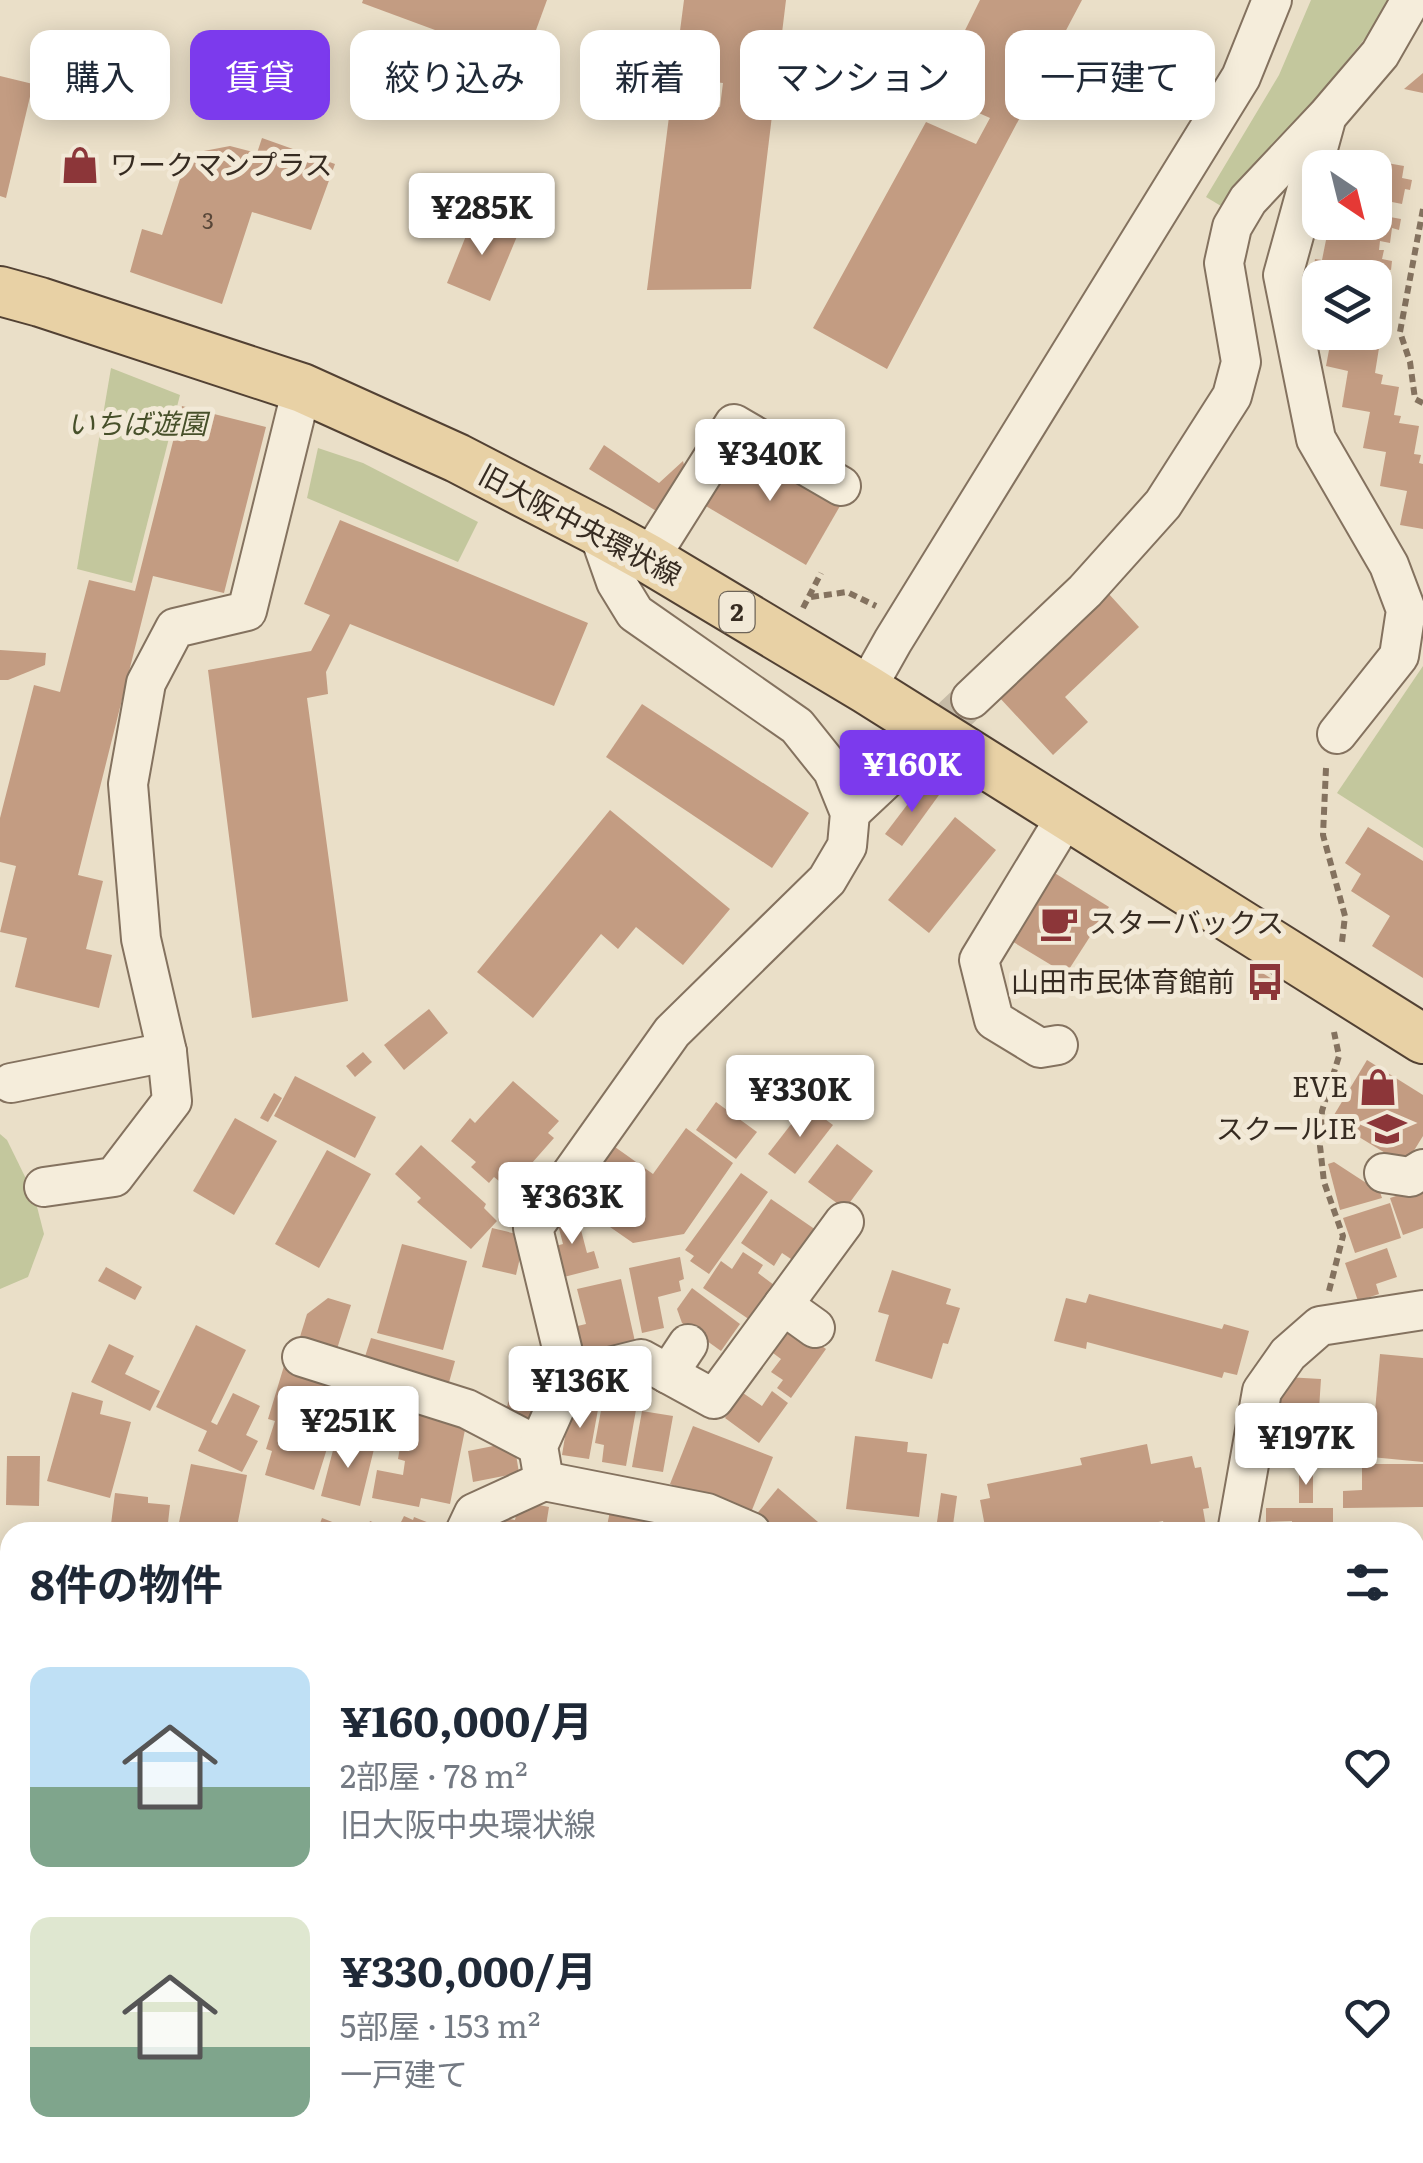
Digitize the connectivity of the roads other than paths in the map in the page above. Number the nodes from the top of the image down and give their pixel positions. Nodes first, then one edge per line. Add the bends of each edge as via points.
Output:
1 (1272, 0) edge
2 (1411, 0) edge
3 (1327, 116) junction
4 (0, 292) edge
5 (302, 388) junction
6 (842, 486) dead end
7 (598, 531) junction
8 (649, 559) junction
9 (866, 689) junction
10 (971, 699) tunnel mouth
11 (1337, 734) road end
12 (897, 768) tunnel mouth
13 (850, 814) junction
14 (1066, 815) junction
15 (1423, 1039) edge
16 (1058, 1045) dead end
17 (168, 1052) junction
18 (10, 1082) dead end
19 (1423, 1170) edge
20 (1384, 1172) dead end
21 (44, 1186) dead end
22 (844, 1222) dead end
23 (783, 1305) junction
24 (1423, 1310) edge
25 (816, 1328) dead end
26 (302, 1357) dead end
27 (568, 1377) junction
28 (541, 1463) junction
29 (470, 1522) edge
30 (728, 1522) edge
31 (1239, 1522) edge

1 - 9 street via 1241,77
2 - 3 street via 1380,54
3 - 10 street via 1232,226 1224,264 1241,362 1232,396 1163,504 1085,591
3 - 11 street via 1283,275 1316,439 1389,565 1406,610 1398,656
4 - 5 main road, 旧大阪中央環状線 / 2
5 - 7 main road, 旧大阪中央環状線 / 2
5 - 17 street via 247,611 175,628 146,683 128,784 141,939
6 - 8 street via 734,424
7 - 8 main road, 旧大阪中央環状線 / 2
7 - 13 street via 635,613 797,726 833,771
8 - 9 main road, 旧大阪中央環状線 / 2
9 - 14 main road, 旧大阪中央環状線 / 2
12 - 13 street
13 - 27 street via 848,846 827,880 672,1032 533,1228
14 - 15 main road, 旧大阪中央環状線 / 2
14 - 16 street via 979,960 994,1020 1040,1048
17 - 18 street
17 - 21 street via 172,1102 114,1178
19 - 20 street via 1410,1177
22 - 23 street
23 - 25 street
23 - 27 street via 714,1398 678,1359 641,1359
24 - 31 street via 1320,1326 1288,1354 1262,1391
26 - 28 street via 467,1409
27 - 28 street
28 - 29 street
28 - 30 street

